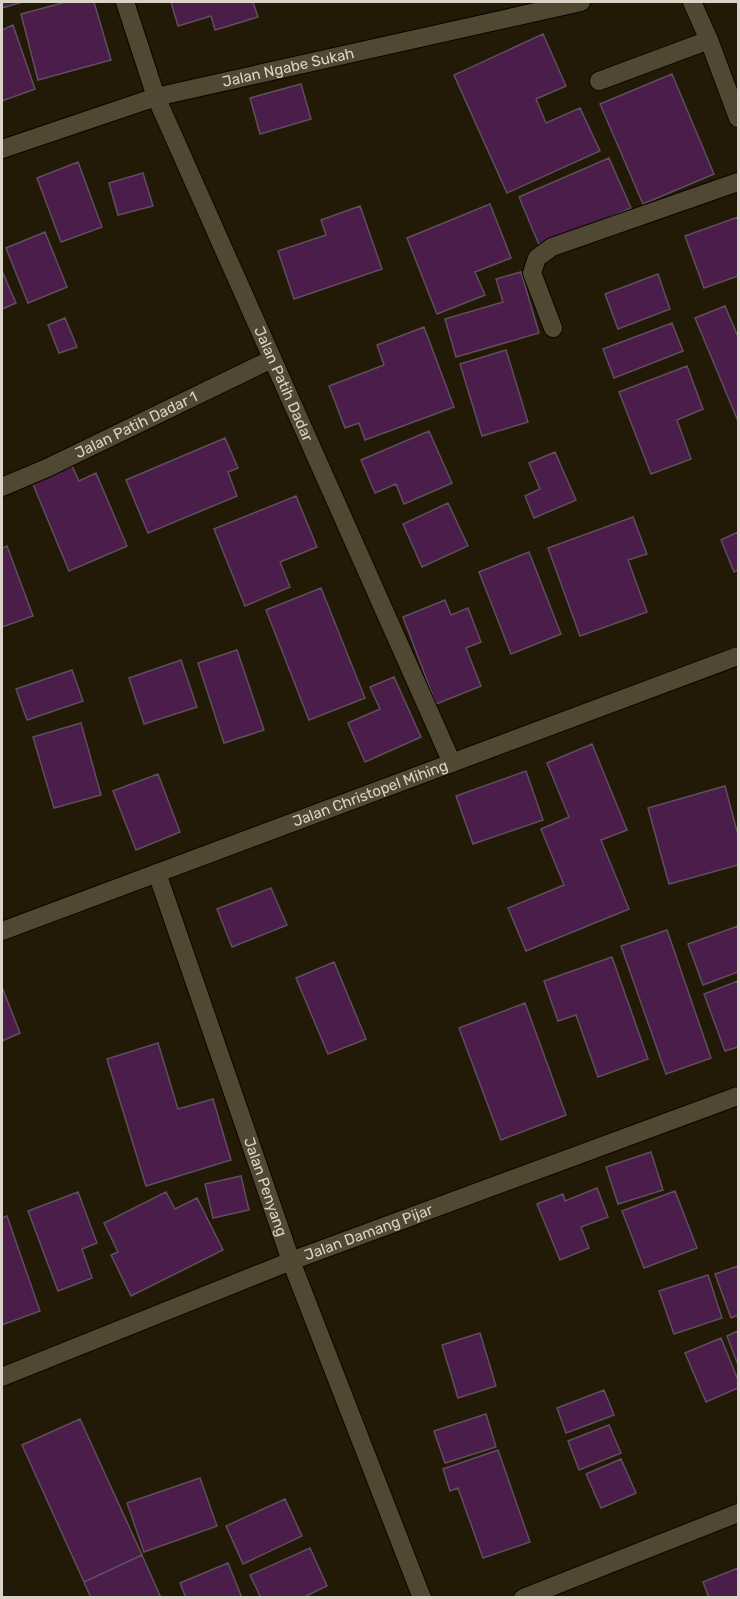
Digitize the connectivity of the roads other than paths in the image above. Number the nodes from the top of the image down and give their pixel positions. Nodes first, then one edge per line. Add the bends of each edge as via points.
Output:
1 (125, 2) edge
2 (581, 2) edge
3 (692, 2) edge
4 (710, 40) junction
5 (599, 81) dead end
6 (156, 96) junction
7 (738, 118) edge
8 (2, 149) edge
9 (738, 182) edge
10 (553, 328) dead end
11 (272, 359) junction
12 (2, 487) edge
13 (738, 656) edge
14 (452, 763) junction
15 (157, 873) junction
16 (2, 931) edge
17 (738, 1096) edge
18 (291, 1261) junction
19 (2, 1377) edge
20 (738, 1513) edge
21 (422, 1598) edge
22 (523, 1598) edge

1 - 6 street, Jalan Patih Dadar
2 - 6 street, Jalan Ngabe Sukah
3 - 4 street
4 - 5 street
4 - 7 street
6 - 8 street, Jalan Ngabe Sukah
6 - 11 street, Jalan Patih Dadar
9 - 10 street via 552,247 537,258 532,273
11 - 12 street, Jalan Patih Dadar 1
11 - 14 street, Jalan Patih Dadar
13 - 14 street, Jalan Christopel Mihing
14 - 15 street, Jalan Christopel Mihing
15 - 16 street, Jalan Christopel Mihing
15 - 18 street, Jalan Penyang
17 - 18 street, Jalan Damang Pijar
18 - 19 street, Jalan Damang Pijar
18 - 21 street, Jalan Penyang
20 - 22 street

